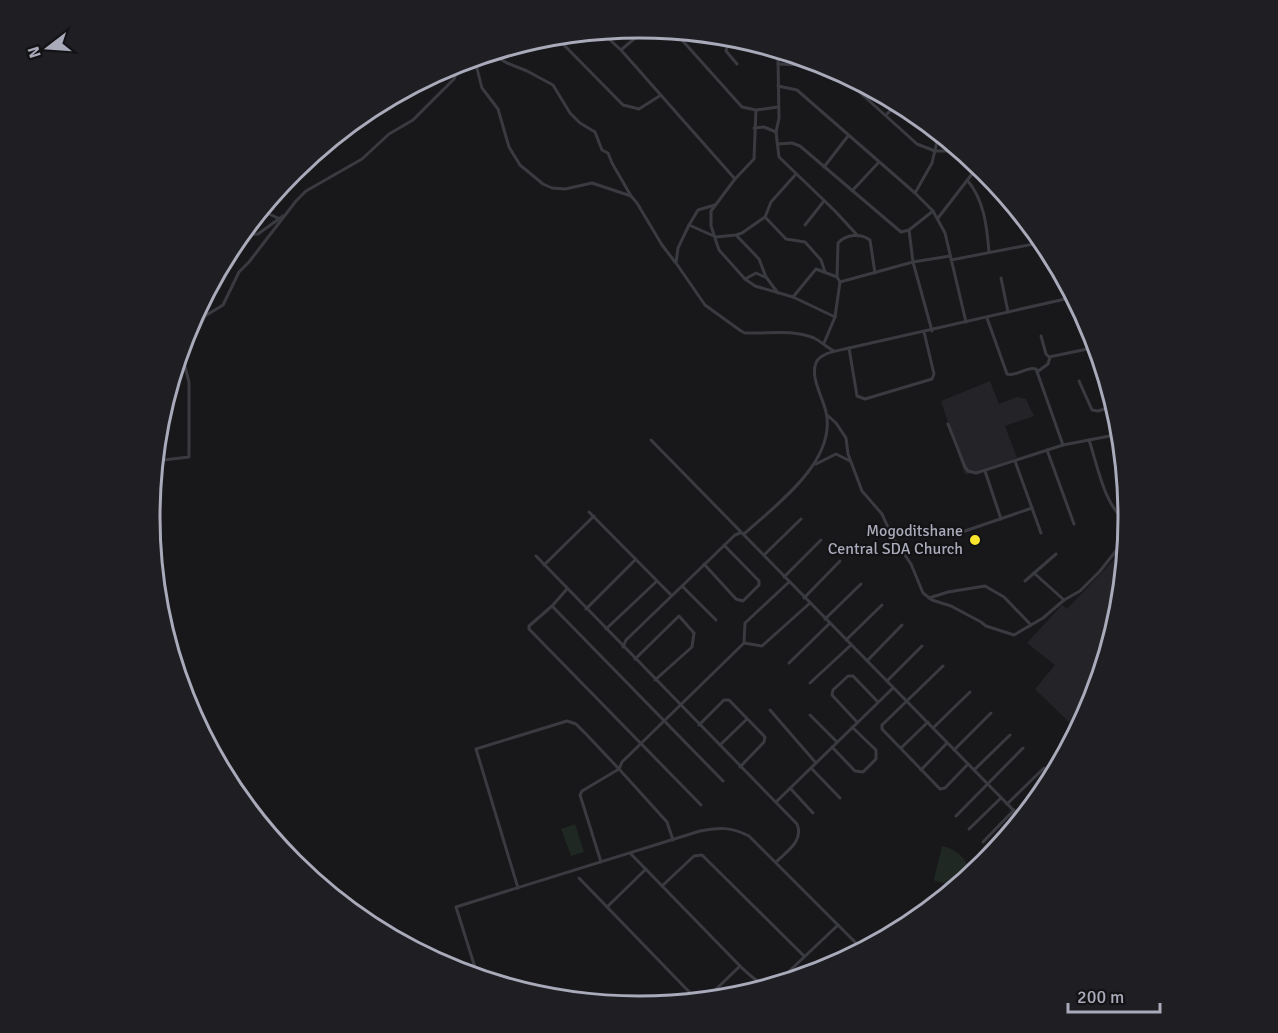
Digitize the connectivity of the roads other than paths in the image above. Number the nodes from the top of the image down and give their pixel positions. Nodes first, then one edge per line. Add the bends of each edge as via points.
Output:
1 (635, 38) edge
2 (609, 39) edge
3 (682, 40) edge
4 (563, 44) edge
5 (728, 46) edge
6 (621, 50) junction
7 (500, 59) edge
8 (779, 59) edge
9 (737, 64) dead end
10 (778, 64) junction
11 (798, 65) edge
12 (476, 66) edge
13 (456, 74) edge
14 (778, 86) junction
15 (862, 93) edge
16 (661, 95) junction
17 (778, 107) junction
18 (756, 110) junction
19 (891, 110) edge
20 (886, 115) junction
21 (754, 128) junction
22 (776, 132) junction
23 (849, 136) junction
24 (937, 141) edge
25 (777, 144) junction
26 (935, 151) junction
27 (949, 151) edge
28 (879, 162) junction
29 (824, 166) junction
30 (973, 173) edge
31 (796, 174) junction
32 (735, 179) junction
33 (967, 180) junction
34 (852, 191) junction
35 (915, 193) junction
36 (631, 196) junction
37 (824, 201) junction
38 (715, 205) junction
39 (933, 211) junction
40 (268, 214) edge
41 (284, 215) junction
42 (765, 217) junction
43 (278, 218) junction
44 (938, 218) junction
45 (688, 225) junction
46 (805, 225) dead end
47 (909, 230) junction
48 (252, 234) edge
49 (736, 235) junction
50 (714, 236) junction
51 (858, 236) junction
52 (1033, 244) edge
53 (989, 252) junction
54 (950, 258) junction
55 (913, 262) junction
56 (676, 263) junction
57 (825, 272) junction
58 (875, 273) junction
59 (766, 277) junction
60 (837, 277) junction
61 (1001, 278) dead end
62 (745, 279) junction
63 (840, 282) junction
64 (778, 293) junction
65 (794, 297) junction
66 (1066, 299) edge
67 (1008, 312) junction
68 (834, 317) junction
69 (987, 318) junction
70 (966, 322) junction
71 (199, 329) joint
72 (932, 331) junction
73 (196, 332) edge
74 (924, 332) junction
75 (1041, 336) dead end
76 (824, 343) junction
77 (849, 348) junction
78 (1088, 349) edge
79 (836, 352) junction
80 (1050, 357) junction
81 (184, 366) edge
82 (1037, 372) junction
83 (1079, 381) dead end
84 (1106, 409) edge
85 (826, 414) junction
86 (948, 424) dead end
87 (1111, 436) edge
88 (651, 440) dead end
89 (1089, 440) junction
90 (1063, 445) junction
91 (1047, 450) junction
92 (163, 460) edge
93 (1016, 461) junction
94 (851, 462) junction
95 (813, 465) junction
96 (984, 471) junction
97 (1032, 508) junction
98 (589, 512) dead end
99 (1118, 514) edge
100 (594, 516) junction
101 (801, 519) dead end
102 (1001, 519) junction
103 (1074, 524) dead end
104 (740, 532) junction
105 (962, 532) dead end
106 (1041, 533) dead end
107 (744, 534) junction
108 (821, 540) dead end
109 (724, 544) junction
110 (1117, 549) edge
111 (1056, 554) dead end
112 (764, 555) junction
113 (536, 556) dead end
114 (636, 559) junction
115 (840, 561) dead end
116 (704, 564) junction
117 (544, 565) junction
118 (1034, 573) junction
119 (784, 577) junction
120 (657, 581) junction
121 (1025, 581) dead end
122 (789, 582) junction
123 (861, 584) dead end
124 (682, 586) junction
125 (567, 589) junction
126 (671, 595) junction
127 (804, 598) junction
128 (929, 599) junction
129 (1064, 600) junction
130 (810, 603) junction
131 (882, 605) dead end
132 (552, 606) junction
133 (586, 609) junction
134 (825, 618) junction
135 (716, 620) dead end
136 (830, 623) junction
137 (903, 625) dead end
138 (1031, 625) junction
139 (606, 630) junction
140 (846, 640) junction
141 (744, 643) junction
142 (851, 645) junction
143 (922, 646) dead end
144 (622, 647) junction
145 (634, 659) junction
146 (867, 661) junction
147 (789, 663) dead end
148 (943, 666) dead end
149 (655, 680) junction
150 (887, 681) junction
151 (810, 683) dead end
152 (893, 688) junction
153 (970, 692) dead end
154 (878, 702) junction
155 (907, 702) junction
156 (680, 705) junction
157 (770, 710) dead end
158 (991, 714) dead end
159 (810, 715) dead end
160 (747, 719) junction
161 (664, 721) junction
162 (857, 722) junction
163 (928, 722) junction
164 (699, 725) junction
165 (852, 727) junction
166 (933, 728) junction
167 (1010, 735) dead end
168 (837, 742) junction
169 (948, 743) junction
170 (641, 744) junction
171 (719, 746) junction
172 (832, 747) junction
173 (901, 748) junction
174 (1023, 748) dead end
175 (954, 750) junction
176 (816, 763) junction
177 (968, 764) junction
178 (740, 767) junction
179 (811, 768) junction
180 (1044, 768) dead end
181 (619, 770) junction
182 (921, 770) junction
183 (974, 770) junction
184 (723, 781) dead end
185 (988, 784) junction
186 (790, 788) junction
187 (840, 798) dead end
188 (1001, 798) junction
189 (776, 802) junction
190 (1007, 804) junction
191 (701, 805) dead end
192 (1014, 810) joint
193 (813, 813) dead end
194 (956, 816) dead end
195 (969, 829) dead end
196 (673, 840) junction
197 (983, 842) dead end
198 (630, 853) junction
199 (601, 862) junction
200 (776, 862) junction
201 (646, 869) junction
202 (579, 878) dead end
203 (663, 886) junction
204 (518, 888) junction
205 (607, 907) junction
206 (838, 925) junction
207 (856, 943) edge
208 (804, 956) junction
209 (475, 966) edge
210 (740, 966) junction
211 (790, 971) edge
212 (756, 981) edge
213 (717, 989) edge
214 (690, 992) edge

1 - 6 street
2 - 6 street
3 - 18 street via 742,107
4 - 16 street via 622,105 639,109
5 - 9 street via 726,51
6 - 16 street
7 - 36 street via 553,85 570,113 595,132
8 - 10 street
10 - 11 street
10 - 14 street
12 - 36 street via 482,88 498,110 513,156 531,176 552,188 592,183
13 - 41 street via 413,120 389,134 362,159 306,191
14 - 17 street
14 - 23 street via 797,90
15 - 20 street
16 - 32 street
17 - 18 street
17 - 22 street
18 - 21 street
19 - 20 street
20 - 26 street via 917,144
21 - 22 street
21 - 32 street via 754,159
22 - 25 street
23 - 28 street
23 - 29 street
24 - 26 street
25 - 29 street via 796,144
25 - 31 street via 782,162
26 - 27 street
26 - 35 street
28 - 34 street
28 - 35 street
29 - 34 street
30 - 33 street
31 - 37 street
31 - 42 street via 771,202
32 - 38 street
33 - 44 street
33 - 53 street via 979,195
34 - 47 street via 900,232
35 - 39 street
36 - 56 street
37 - 46 street
37 - 51 street
38 - 45 street via 698,210
38 - 50 street via 710,215
39 - 44 street
39 - 47 street
40 - 43 street
41 - 43 street
41 - 71 street via 239,273 223,305 205,316
42 - 49 street
42 - 57 street via 786,239 805,242 821,260
43 - 48 street
44 - 54 street
45 - 50 street
45 - 56 street
47 - 55 street
49 - 50 street
49 - 59 street via 762,263
50 - 62 street via 721,254
51 - 58 street via 870,240
51 - 60 street via 847,236 838,243
52 - 53 street
53 - 54 street
54 - 55 street
54 - 70 street
55 - 58 street
55 - 72 street
56 - 76 street via 705,305 741,331 794,333
57 - 60 street
57 - 65 street via 814,270
58 - 63 street
59 - 62 street via 756,273
59 - 64 street
60 - 63 street
61 - 67 street
62 - 64 street
63 - 68 street
64 - 65 street
65 - 68 street
66 - 67 street
67 - 69 street
68 - 76 street
69 - 70 street
69 - 82 street via 1007,374 1033,368
70 - 72 street
71 - 73 street
72 - 74 street
74 - 77 street
74 - 77 street via 932,379 866,399 857,394
75 - 80 street
76 - 79 street
77 - 79 street
78 - 80 street
79 - 85 street via 820,357 815,365
80 - 82 street via 1048,364
81 - 92 street via 189,382 189,457
82 - 90 street
83 - 84 street via 1092,410
85 - 94 street via 846,438
85 - 95 street via 826,438
86 - 96 street via 968,471
87 - 89 street
88 - 104 street
89 - 90 street
89 - 99 street via 1108,498
90 - 91 street
91 - 93 street
91 - 103 street
93 - 96 street
93 - 97 street
94 - 95 street via 834,455
94 - 128 street via 862,491 882,514
95 - 107 street
96 - 102 street
97 - 102 street
97 - 106 street
98 - 100 street
100 - 114 street
100 - 117 street
101 - 112 street
102 - 105 street
104 - 107 street
104 - 109 street
107 - 112 street
108 - 119 street
109 - 116 street
109 - 116 street via 759,585 742,601 736,599
110 - 129 street via 1080,591
111 - 118 street
112 - 119 street
113 - 117 street
114 - 120 street
114 - 133 street
115 - 127 street
116 - 124 street
117 - 125 street
118 - 121 street
118 - 129 street
119 - 122 street
120 - 126 street
120 - 139 street
122 - 127 street
122 - 141 street via 745,623
123 - 134 street
124 - 126 street
124 - 135 street
125 - 132 street
125 - 133 street
126 - 144 street
127 - 130 street
128 - 138 street via 1012,634
128 - 138 street via 985,586 1004,597
129 - 138 street
130 - 134 street
130 - 141 street via 762,646
131 - 140 street
132 - 161 street
132 - 170 street via 529,628
133 - 139 street
134 - 136 street
136 - 140 street
136 - 147 street
137 - 146 street
139 - 144 street
140 - 142 street
141 - 156 street
142 - 146 street
142 - 151 street
143 - 150 street
144 - 145 street
145 - 149 street
145 - 149 street via 679,616 694,633 692,647
146 - 150 street
148 - 155 street
149 - 156 street
150 - 152 street
152 - 154 street
152 - 155 street
153 - 166 street
154 - 162 street
154 - 162 street via 853,676 833,690 832,695
155 - 163 street
155 - 173 street via 882,725
156 - 161 street
156 - 164 street
157 - 176 street
158 - 175 street
159 - 168 street
160 - 164 street via 729,700 724,700
160 - 171 street
160 - 178 street via 765,737
161 - 170 street
161 - 184 street
162 - 165 street
163 - 166 street
163 - 173 street
164 - 171 street
165 - 168 street
165 - 172 street via 876,750 876,759 862,772 855,771
166 - 169 street
167 - 183 street
168 - 172 street
169 - 175 street
169 - 182 street
170 - 181 street
170 - 191 street
171 - 178 street
172 - 176 street
173 - 182 street
174 - 185 street
175 - 177 street
176 - 179 street
177 - 182 street via 940,789
177 - 183 street
178 - 189 street
179 - 186 street
179 - 187 street
180 - 190 street
181 - 196 street via 667,822
181 - 199 street via 580,795
181 - 204 street via 576,724 567,721 476,749
183 - 185 street
185 - 188 street
185 - 194 street
186 - 189 street
186 - 193 street
188 - 190 street
188 - 195 street
189 - 200 street via 799,830 798,839
190 - 192 street
192 - 197 street
196 - 198 street
196 - 200 street via 708,830 734,829 749,836
198 - 199 street
198 - 201 street
199 - 204 street
200 - 206 street
201 - 203 street
201 - 205 street
202 - 205 street
203 - 208 street via 694,856 702,855
203 - 210 street
204 - 209 street via 456,907
205 - 214 street
206 - 207 street
206 - 208 street
208 - 211 street
210 - 212 street
210 - 213 street

